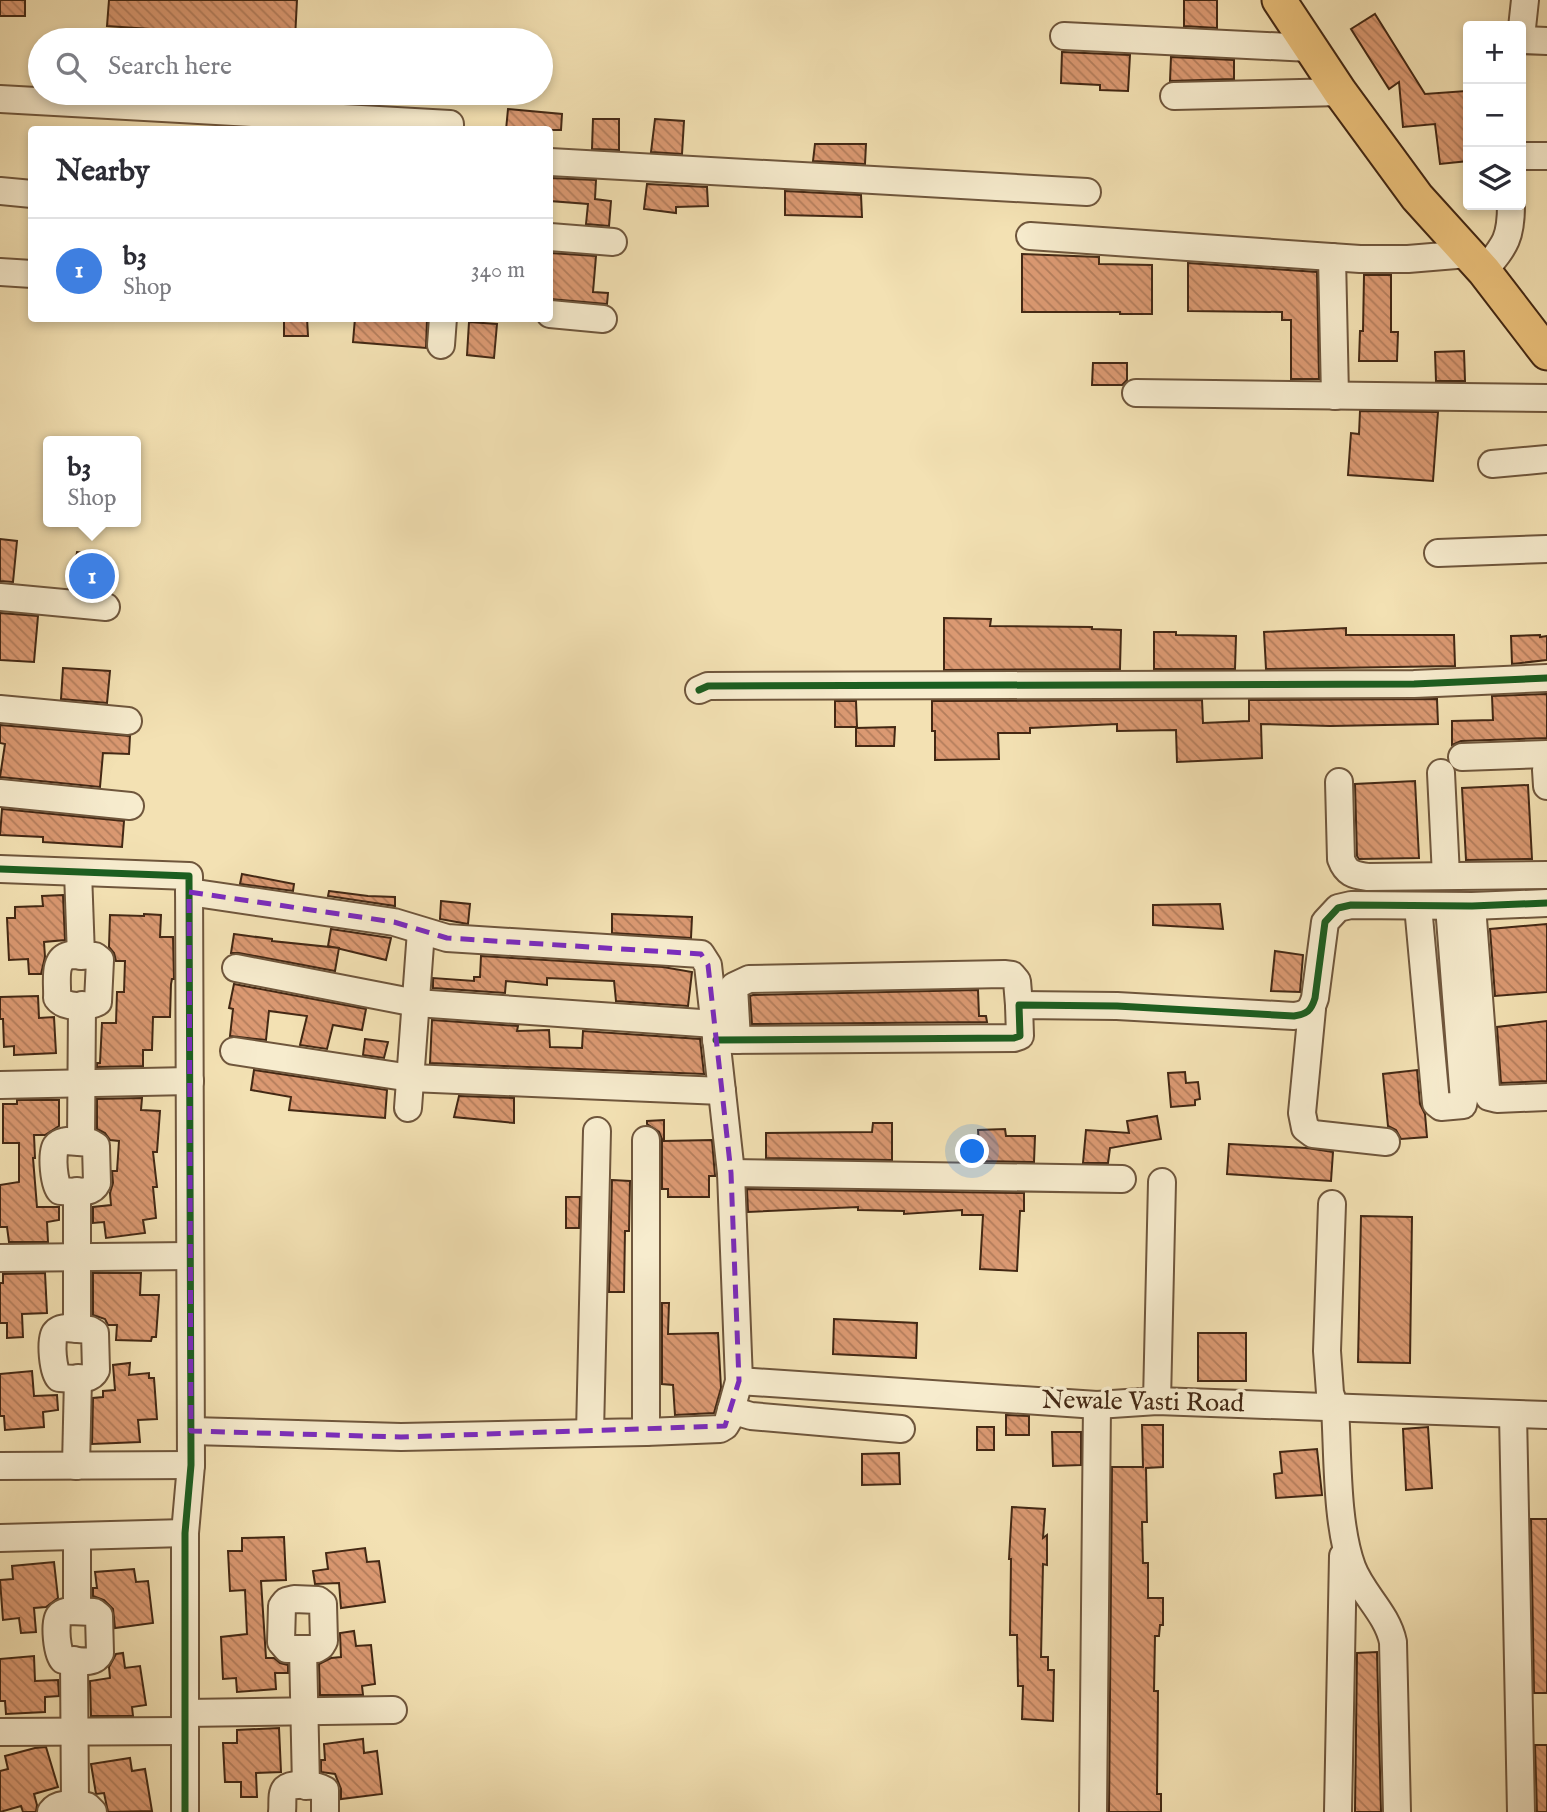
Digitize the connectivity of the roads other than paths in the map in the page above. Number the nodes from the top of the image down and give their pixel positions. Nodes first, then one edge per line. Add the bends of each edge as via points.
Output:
1 (1279, 0) edge
2 (1525, 0) edge
3 (1523, 21) edge
4 (1064, 36) dead end
5 (1526, 39) edge
6 (1547, 41) edge
7 (1310, 48) junction
8 (1340, 92) junction
9 (1174, 96) dead end
10 (0, 99) edge
11 (28, 104) edge
12 (37, 105) edge
13 (116, 118) edge
14 (450, 126) edge
15 (1526, 156) edge
16 (1547, 156) edge
17 (553, 162) edge
18 (0, 191) edge
19 (1087, 192) dead end
20 (28, 194) edge
21 (1511, 210) edge
22 (1030, 236) dead end
23 (553, 237) edge
24 (613, 242) dead end
25 (1332, 257) junction
26 (1476, 262) junction
27 (0, 272) edge
28 (28, 274) edge
29 (553, 314) edge
30 (603, 319) dead end
31 (443, 322) edge
32 (441, 345) dead end
33 (1547, 353) edge
34 (1136, 393) dead end
35 (1335, 396) junction
36 (1547, 398) edge
37 (1547, 459) edge
38 (1493, 464) dead end
39 (1547, 550) edge
40 (1438, 553) dead end
41 (92, 595) road end
42 (0, 597) edge
43 (1547, 678) edge
44 (699, 690) dead end
45 (0, 709) edge
46 (128, 721) dead end
47 (1547, 754) edge
48 (1462, 757) dead end
49 (1546, 769) edge
50 (1441, 773) dead end
51 (1339, 782) dead end
52 (1547, 786) edge
53 (0, 793) edge
54 (130, 806) dead end
55 (0, 869) edge
56 (78, 872) junction
57 (1517, 875) junction
58 (1547, 875) edge
59 (1446, 876) junction
60 (189, 892) junction
61 (1547, 903) edge
62 (1519, 904) junction
63 (1418, 906) junction
64 (1460, 906) junction
65 (421, 931) junction
66 (236, 968) dead end
67 (416, 1003) junction
68 (1019, 1005) junction
69 (1312, 1009) junction
70 (723, 1034) junction
71 (234, 1051) dead end
72 (411, 1078) junction
73 (190, 1080) junction
74 (83, 1083) junction
75 (0, 1085) edge
76 (722, 1091) junction
77 (1547, 1097) edge
78 (408, 1108) dead end
79 (597, 1131) dead end
80 (646, 1140) dead end
81 (1386, 1142) dead end
82 (731, 1173) junction
83 (1122, 1179) dead end
84 (1162, 1181) dead end
85 (1332, 1204) dead end
86 (190, 1255) junction
87 (78, 1257) junction
88 (0, 1258) edge
89 (740, 1381) junction
90 (1157, 1401) junction
91 (1097, 1405) junction
92 (1335, 1407) junction
93 (731, 1410) junction
94 (1513, 1414) junction
95 (1547, 1415) edge
96 (901, 1429) dead end
97 (191, 1431) junction
98 (646, 1432) junction
99 (590, 1433) junction
100 (191, 1465) junction
101 (0, 1466) edge
102 (76, 1466) junction
103 (185, 1533) junction
104 (1344, 1533) junction
105 (77, 1536) junction
106 (0, 1538) edge
107 (303, 1649) dead end
108 (305, 1710) junction
109 (393, 1710) dead end
110 (185, 1722) junction
111 (0, 1732) edge
112 (74, 1732) junction
113 (306, 1786) junction
114 (73, 1810) edge
115 (185, 1812) edge
116 (282, 1812) edge
117 (325, 1812) edge
118 (1093, 1812) edge
119 (1338, 1812) edge
120 (1397, 1812) edge
121 (1521, 1812) edge

1 - 7 main road
2 - 3 street
4 - 7 street
5 - 6 street
7 - 8 main road
8 - 9 street
8 - 26 main road via 1417,197
10 - 11 street
12 - 13 street
13 - 14 street
15 - 16 street
17 - 19 street
18 - 20 street
21 - 26 street via 1506,243
22 - 25 street
23 - 24 street
25 - 26 street
25 - 35 street
26 - 33 main road
27 - 28 street
29 - 30 street
31 - 32 street
34 - 35 street
35 - 36 street
37 - 38 street
39 - 40 street
41 - 42 street
43 - 44 street via 1414,684 708,685
45 - 46 street
47 - 48 street
49 - 52 street
50 - 59 street
51 - 59 street via 1345,870 1368,877
53 - 54 street
55 - 56 street
56 - 60 street via 189,876
56 - 74 street via 81,956 95,956 101,964 98,1002 82,1005
57 - 58 street
57 - 59 street
57 - 62 street
60 - 65 street via 394,922
60 - 73 street
61 - 62 street
62 - 64 street
63 - 64 street
63 - 64 street via 1436,1103 1441,1107 1462,1105 1464,1100
63 - 69 street via 1338,908 1325,922
64 - 77 street via 1489,1097
65 - 67 street
65 - 70 street via 447,938 701,954 706,957
66 - 67 street
67 - 70 street
67 - 72 street
68 - 69 street via 1294,1016
68 - 70 street via 1021,1031 1014,1038
68 - 70 street via 1017,981 1004,974 749,979 734,986
69 - 81 street via 1302,1113 1305,1128 1313,1134
70 - 76 street
71 - 72 street
72 - 76 street
72 - 78 street
73 - 74 street
73 - 86 street
74 - 75 street
74 - 87 street via 81,1142 96,1146 97,1183 94,1189 77,1191
76 - 82 street
79 - 99 street
80 - 98 street
82 - 83 street
82 - 89 street
84 - 90 street
85 - 92 street via 1328,1351
86 - 87 street
86 - 97 street
87 - 88 street
87 - 102 street via 77,1329 90,1329 97,1338 96,1370 93,1376 78,1378
89 - 91 street, Newale Vasti Road
89 - 93 street
90 - 91 street, Newale Vasti Road
90 - 92 street, Newale Vasti Road
91 - 118 street
92 - 94 street, Newale Vasti Road
92 - 104 street
93 - 96 street via 751,1416
93 - 98 street via 719,1429
94 - 95 street, Newale Vasti Road
94 - 121 street
97 - 99 street via 401,1437
97 - 100 street
98 - 99 street
100 - 102 street
100 - 103 street
101 - 102 street
103 - 105 street
103 - 110 street
104 - 119 street
104 - 120 street via 1353,1570 1390,1627
105 - 106 street
105 - 112 street via 77,1611 100,1616 100,1653 92,1661 74,1660
107 - 108 street
108 - 109 street
108 - 110 street
108 - 113 street
110 - 112 street
110 - 115 street
111 - 112 street
112 - 114 street
113 - 116 street via 287,1787
113 - 117 street via 324,1790

